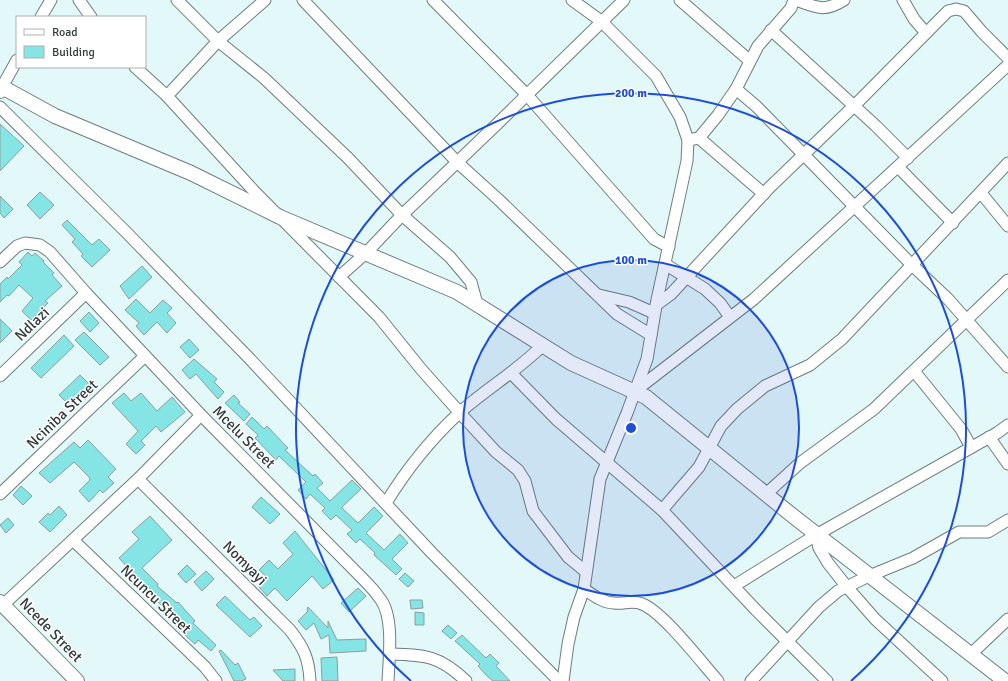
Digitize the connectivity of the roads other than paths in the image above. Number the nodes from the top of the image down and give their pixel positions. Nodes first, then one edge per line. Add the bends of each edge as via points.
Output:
1 (51, 0) edge
2 (79, 0) edge
3 (177, 0) edge
4 (265, 0) edge
5 (303, 0) edge
6 (433, 0) edge
7 (572, 0) edge
8 (624, 0) edge
9 (680, 0) edge
10 (795, 0) edge
11 (844, 0) edge
12 (903, 0) edge
13 (42, 16) edge
14 (90, 16) edge
15 (601, 21) junction
16 (771, 30) junction
17 (926, 32) junction
18 (218, 41) junction
19 (1008, 58) edge
20 (750, 61) junction
21 (16, 62) edge
22 (136, 68) edge
23 (1006, 70) edge
24 (1, 87) edge
25 (736, 89) junction
26 (527, 95) junction
27 (167, 96) junction
28 (854, 106) junction
29 (0, 107) edge
30 (694, 139) junction
31 (803, 153) junction
32 (908, 158) junction
33 (457, 162) junction
34 (1008, 163) edge
35 (898, 167) junction
36 (981, 193) junction
37 (764, 194) junction
38 (856, 206) junction
39 (402, 214) junction
40 (280, 217) junction
41 (952, 223) junction
42 (1008, 226) edge
43 (669, 247) junction
44 (366, 254) junction
45 (0, 262) edge
46 (665, 264) junction
47 (912, 265) junction
48 (339, 277) junction
49 (685, 277) junction
50 (1008, 280) edge
51 (86, 293) junction
52 (598, 295) junction
53 (477, 304) junction
54 (655, 309) junction
55 (730, 317) junction
56 (967, 320) junction
57 (651, 335) junction
58 (542, 346) junction
59 (145, 356) junction
60 (1008, 367) edge
61 (914, 371) junction
62 (511, 373) junction
63 (0, 376) edge
64 (635, 392) junction
65 (460, 413) junction
66 (201, 415) junction
67 (1008, 425) edge
68 (989, 437) junction
69 (710, 447) junction
70 (971, 447) junction
71 (606, 463) junction
72 (1008, 464) edge
73 (138, 479) junction
74 (0, 494) edge
75 (766, 494) junction
76 (386, 503) junction
77 (662, 510) junction
78 (1008, 520) edge
79 (816, 535) junction
80 (73, 540) junction
81 (585, 571) junction
82 (869, 576) junction
83 (734, 586) junction
84 (847, 587) junction
85 (584, 589) junction
86 (2, 604) edge
87 (1008, 619) edge
88 (787, 641) junction
89 (389, 654) junction
90 (971, 654) junction
91 (77, 681) edge
92 (216, 681) edge
93 (310, 681) edge
94 (388, 681) edge
95 (466, 681) edge
96 (559, 681) edge
97 (563, 681) edge
98 (718, 681) edge
99 (751, 681) edge
100 (827, 681) edge
101 (942, 681) edge
102 (1005, 681) edge

1 - 13 street
2 - 14 street
3 - 18 street
4 - 18 street
5 - 33 street
6 - 26 street
7 - 15 street
8 - 15 street
9 - 20 street
10 - 11 street via 820,9 832,8
10 - 16 street
12 - 17 street via 914,19
15 - 26 street
15 - 30 street via 656,76
16 - 20 street
16 - 28 street
17 - 19 street via 948,11 964,11
17 - 28 street
18 - 27 street
18 - 39 street via 264,78
20 - 25 street
21 - 24 street
22 - 27 street
23 - 32 street
24 - 40 street via 55,116 191,173
25 - 30 street via 718,115
25 - 31 street
26 - 33 street
26 - 43 street via 654,239
27 - 40 street
28 - 31 street
28 - 32 street
29 - 76 street via 115,220
30 - 37 street
30 - 43 street
31 - 37 street
31 - 38 street
32 - 35 street
33 - 39 street
33 - 52 street
34 - 36 street
35 - 38 street
35 - 41 street
36 - 41 street
36 - 42 street
37 - 49 street
38 - 47 street
38 - 55 street via 754,299
39 - 44 street
39 - 53 street via 454,262 471,282
40 - 44 street
40 - 48 street
41 - 47 street
43 - 46 street
44 - 48 street
44 - 53 street via 457,292
45 - 51 street, Mcelu Street via 17,246 25,243 40,245 50,252
46 - 49 street
46 - 54 street
47 - 56 street
47 - 69 street via 842,339 810,365 765,386 738,408 721,426
48 - 65 street via 379,318
49 - 54 street
49 - 55 street via 705,289
50 - 56 street
51 - 59 street, Mcelu Street
51 - 63 street, Ndlazi
52 - 54 street
52 - 57 street via 617,314
53 - 58 street
54 - 57 street
55 - 64 street
56 - 60 street
56 - 61 street
57 - 64 street via 647,359
58 - 62 street
58 - 64 street via 571,363
59 - 66 street, Mcelu Street
59 - 74 street, Nciniba Street
61 - 70 street via 961,429
61 - 75 street via 874,409 800,464
62 - 65 street
62 - 71 street via 556,419
64 - 69 street
64 - 71 street
65 - 76 street via 431,441 404,473
65 - 81 street via 496,452 518,470 525,481 533,511 568,556
66 - 73 street
66 - 89 street, Mcelu Street via 382,600 387,612
67 - 68 street
68 - 70 street
68 - 72 street
69 - 75 street
69 - 77 street via 699,467
70 - 79 street
71 - 77 street
71 - 81 street via 600,479
73 - 80 street
73 - 93 street, Nomyayi via 290,630 300,643 309,663
75 - 79 street
76 - 96 street
77 - 83 street
78 - 82 street via 988,532 959,532 912,558
79 - 82 street
79 - 83 street
79 - 84 street via 819,548
80 - 86 street
80 - 92 street, Ncuncu Street
81 - 85 street
82 - 84 street
82 - 90 street
83 - 88 street
84 - 88 street via 819,606
84 - 101 street via 875,619
85 - 97 street via 568,644
85 - 98 street via 614,604 642,604 657,614
86 - 91 street, Ncede Street
87 - 90 street
88 - 99 street
88 - 100 street
89 - 94 street, Mcelu Street
89 - 95 street via 423,655 438,660
90 - 102 street

